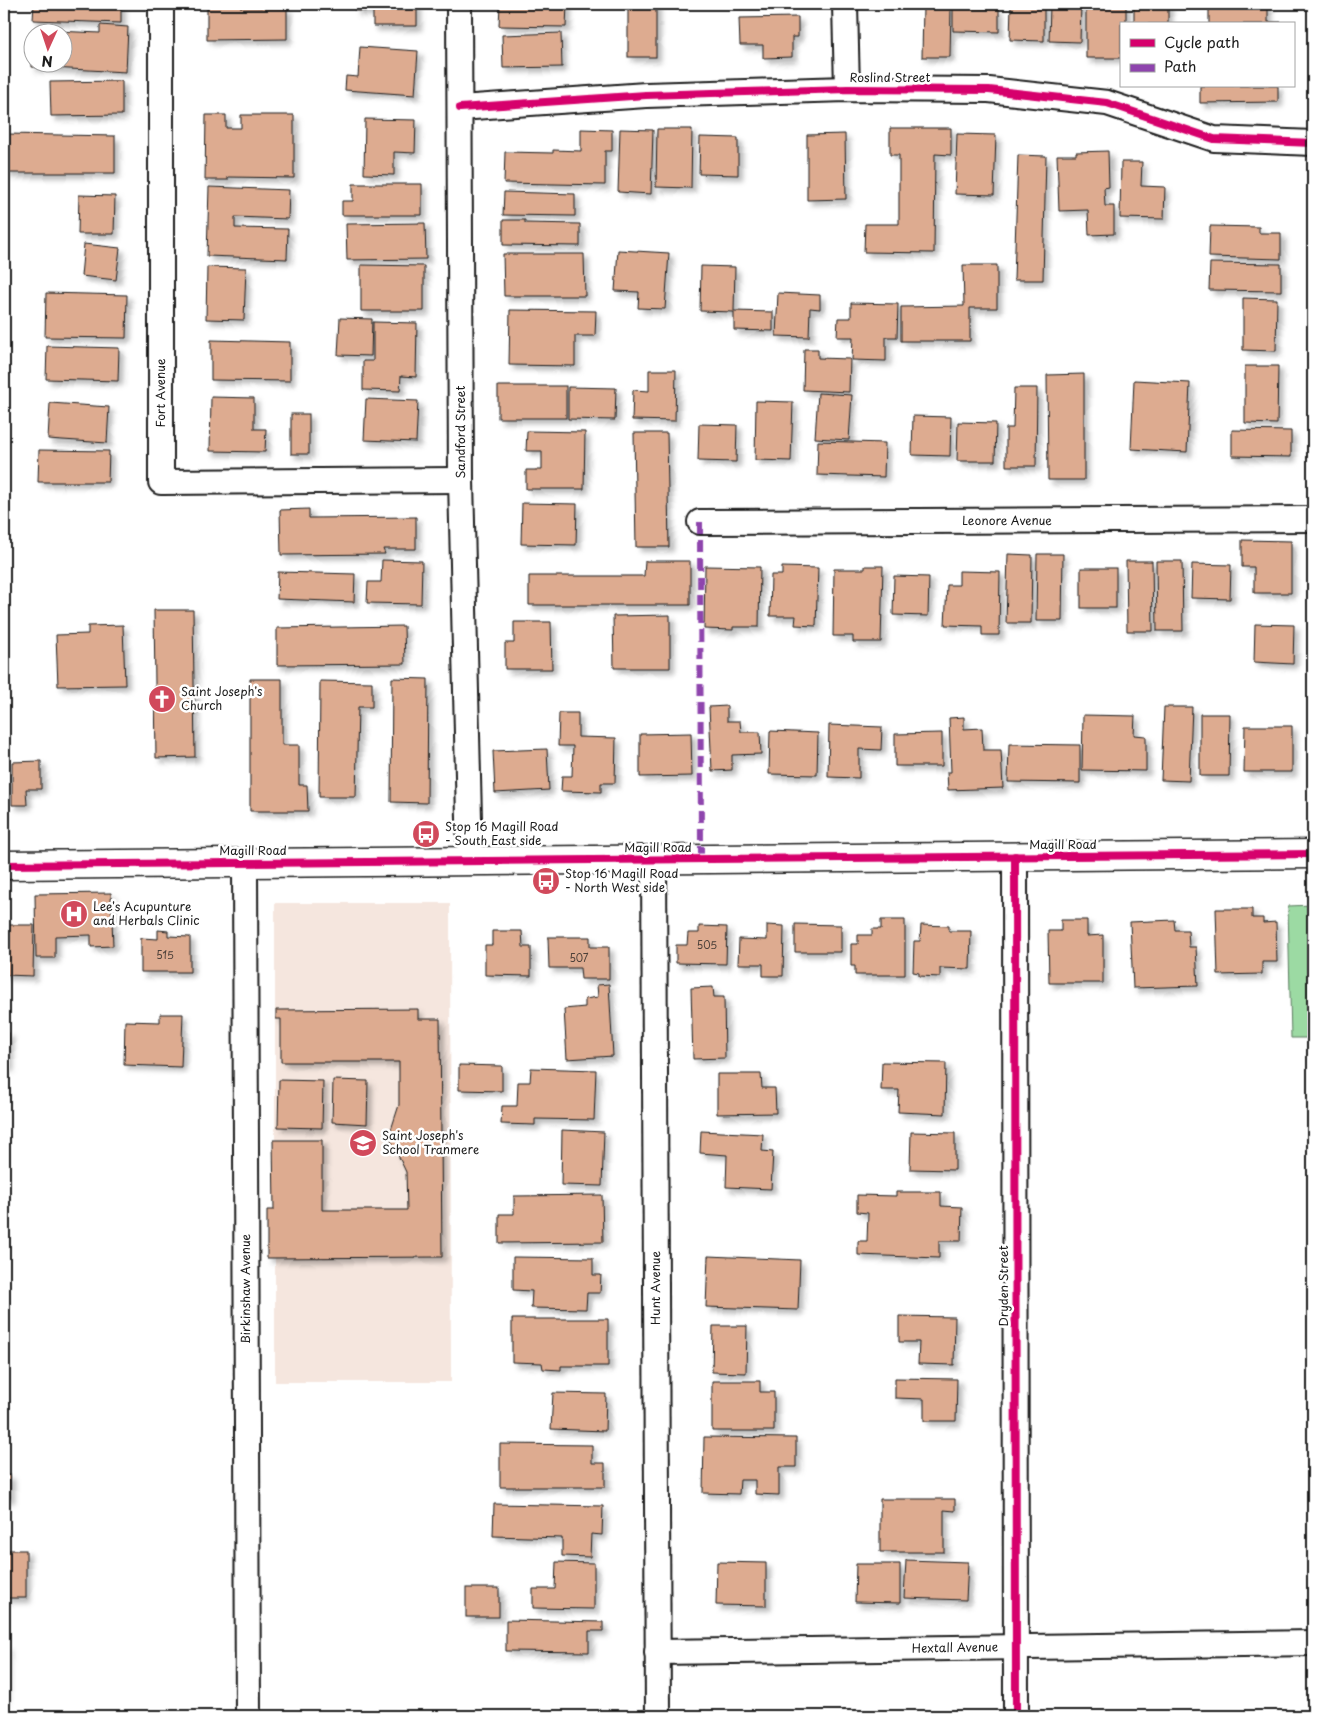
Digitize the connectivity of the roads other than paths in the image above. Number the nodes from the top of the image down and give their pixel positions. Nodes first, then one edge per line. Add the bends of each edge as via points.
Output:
1 (161, 4) edge
2 (459, 4) edge
3 (845, 4) edge
4 (847, 89) junction
5 (460, 108) junction
6 (1313, 143) edge
7 (461, 480) junction
8 (1313, 519) edge
9 (700, 522) dead end
10 (1313, 854) edge
11 (1015, 856) junction
12 (654, 859) junction
13 (470, 861) junction
14 (245, 863) junction
15 (4, 864) edge
16 (1313, 1643) edge
17 (1016, 1648) junction
18 (657, 1652) junction
19 (248, 1716) edge
20 (658, 1716) edge
21 (1016, 1716) edge

1 - 7 street, Fort Avenue via 161,482
2 - 5 street, Sandford Street
3 - 4 street
4 - 5 street, Roslind Street via 646,96
4 - 6 street, Roslind Street via 990,90 1107,103 1214,139
5 - 7 street, Sandford Street
7 - 13 street, Sandford Street
8 - 9 street, Leonore Avenue
10 - 11 main road, Magill Road
11 - 12 main road, Magill Road
11 - 17 street, Dryden Street
12 - 13 main road, Magill Road
12 - 18 street, Hunt Avenue
13 - 14 main road, Magill Road
14 - 15 main road, Magill Road
14 - 19 street, Birkinshaw Avenue
16 - 17 street, Hextall Avenue
17 - 18 street, Hextall Avenue
17 - 21 street, Dryden Street
18 - 20 street, Hunt Avenue

